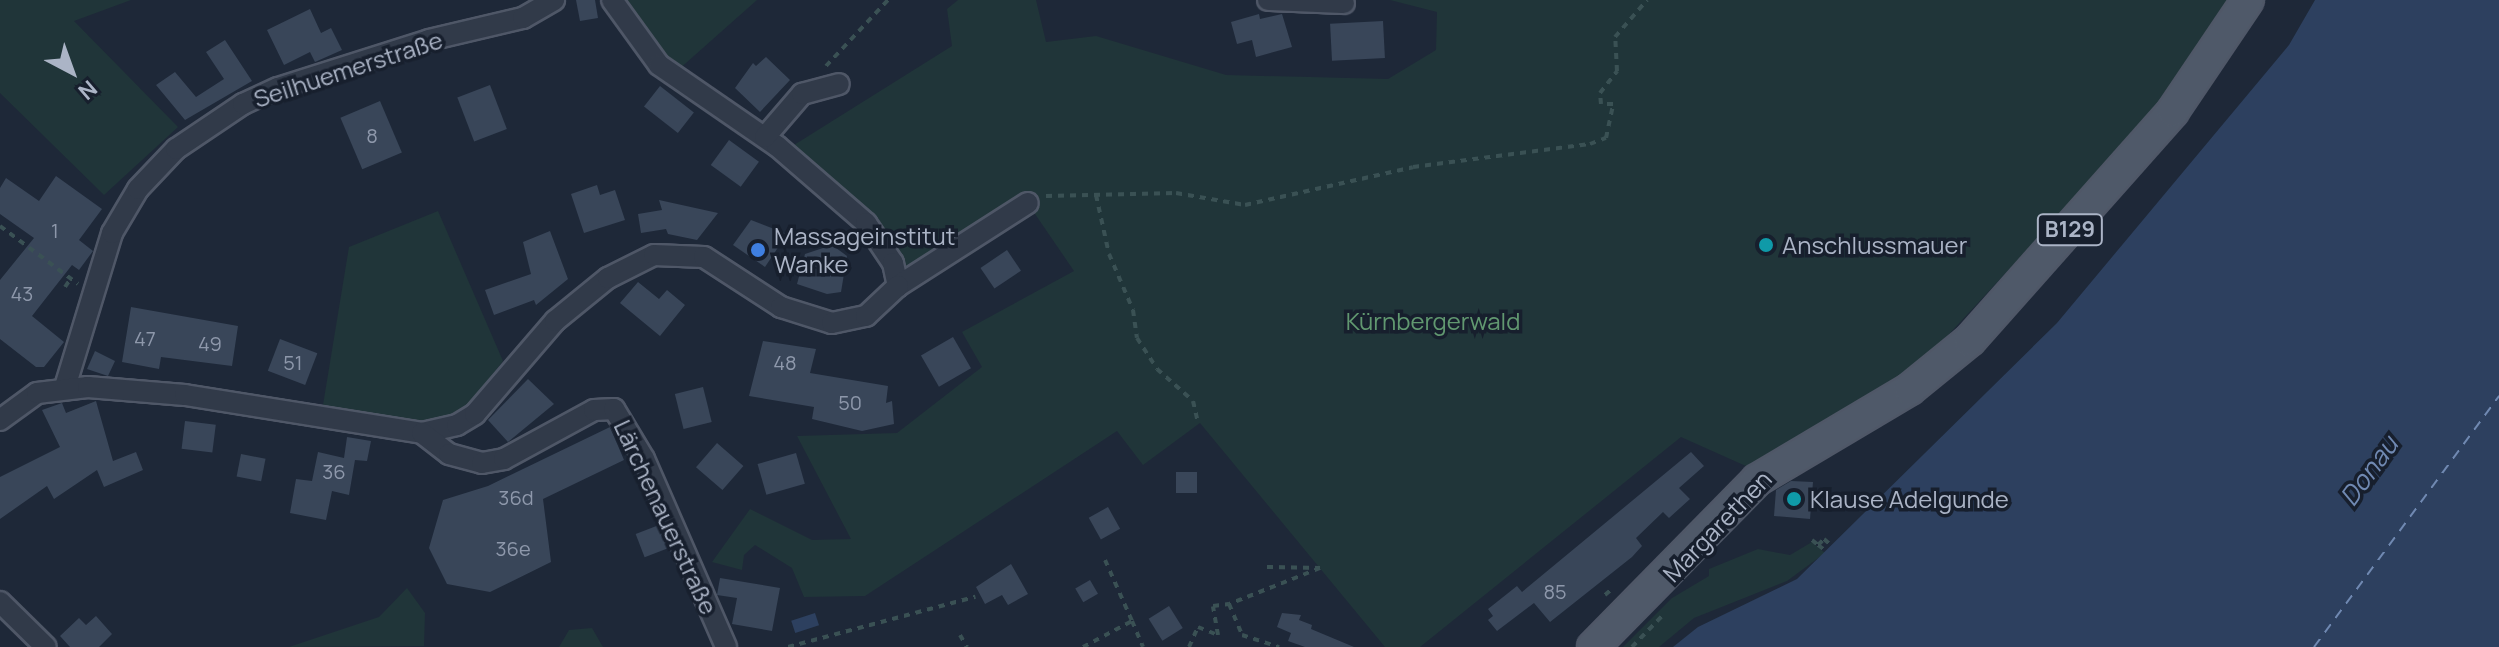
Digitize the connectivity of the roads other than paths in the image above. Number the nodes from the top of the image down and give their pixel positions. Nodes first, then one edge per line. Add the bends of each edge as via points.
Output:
1 (554, 0) edge
2 (612, 0) edge
3 (1268, 0) edge
4 (2248, 0) edge
5 (1344, 3) dead end
6 (839, 84) dead end
7 (765, 137) junction
8 (1028, 203) road end
9 (898, 286) junction
10 (65, 387) junction
11 (0, 420) edge
12 (422, 433) junction
13 (0, 602) edge
14 (46, 647) edge
15 (726, 647) edge
16 (1593, 647) edge

1 - 10 street, Seilhuemerstraße via 523,18 429,40 278,88 209,124 176,149 138,189 112,233
2 - 7 street via 659,65
3 - 5 street
4 - 16 main road, Margarethen / B129 via 2173,111 2000,309 1945,363 1757,480
6 - 7 street via 809,91 786,107
7 - 9 street via 866,223 893,263
8 - 9 street
9 - 12 street, Lärchenauerstraße via 866,316 832,323 781,307 704,257 654,255 608,278 555,321 475,414 457,425
10 - 11 street, Lärchenauerstraße via 29,397
10 - 12 street, Lärchenauerstraße via 185,395
12 - 15 street, Lärchenauerstraße via 449,454 482,463 504,459 594,410 614,409 644,459
13 - 14 street

